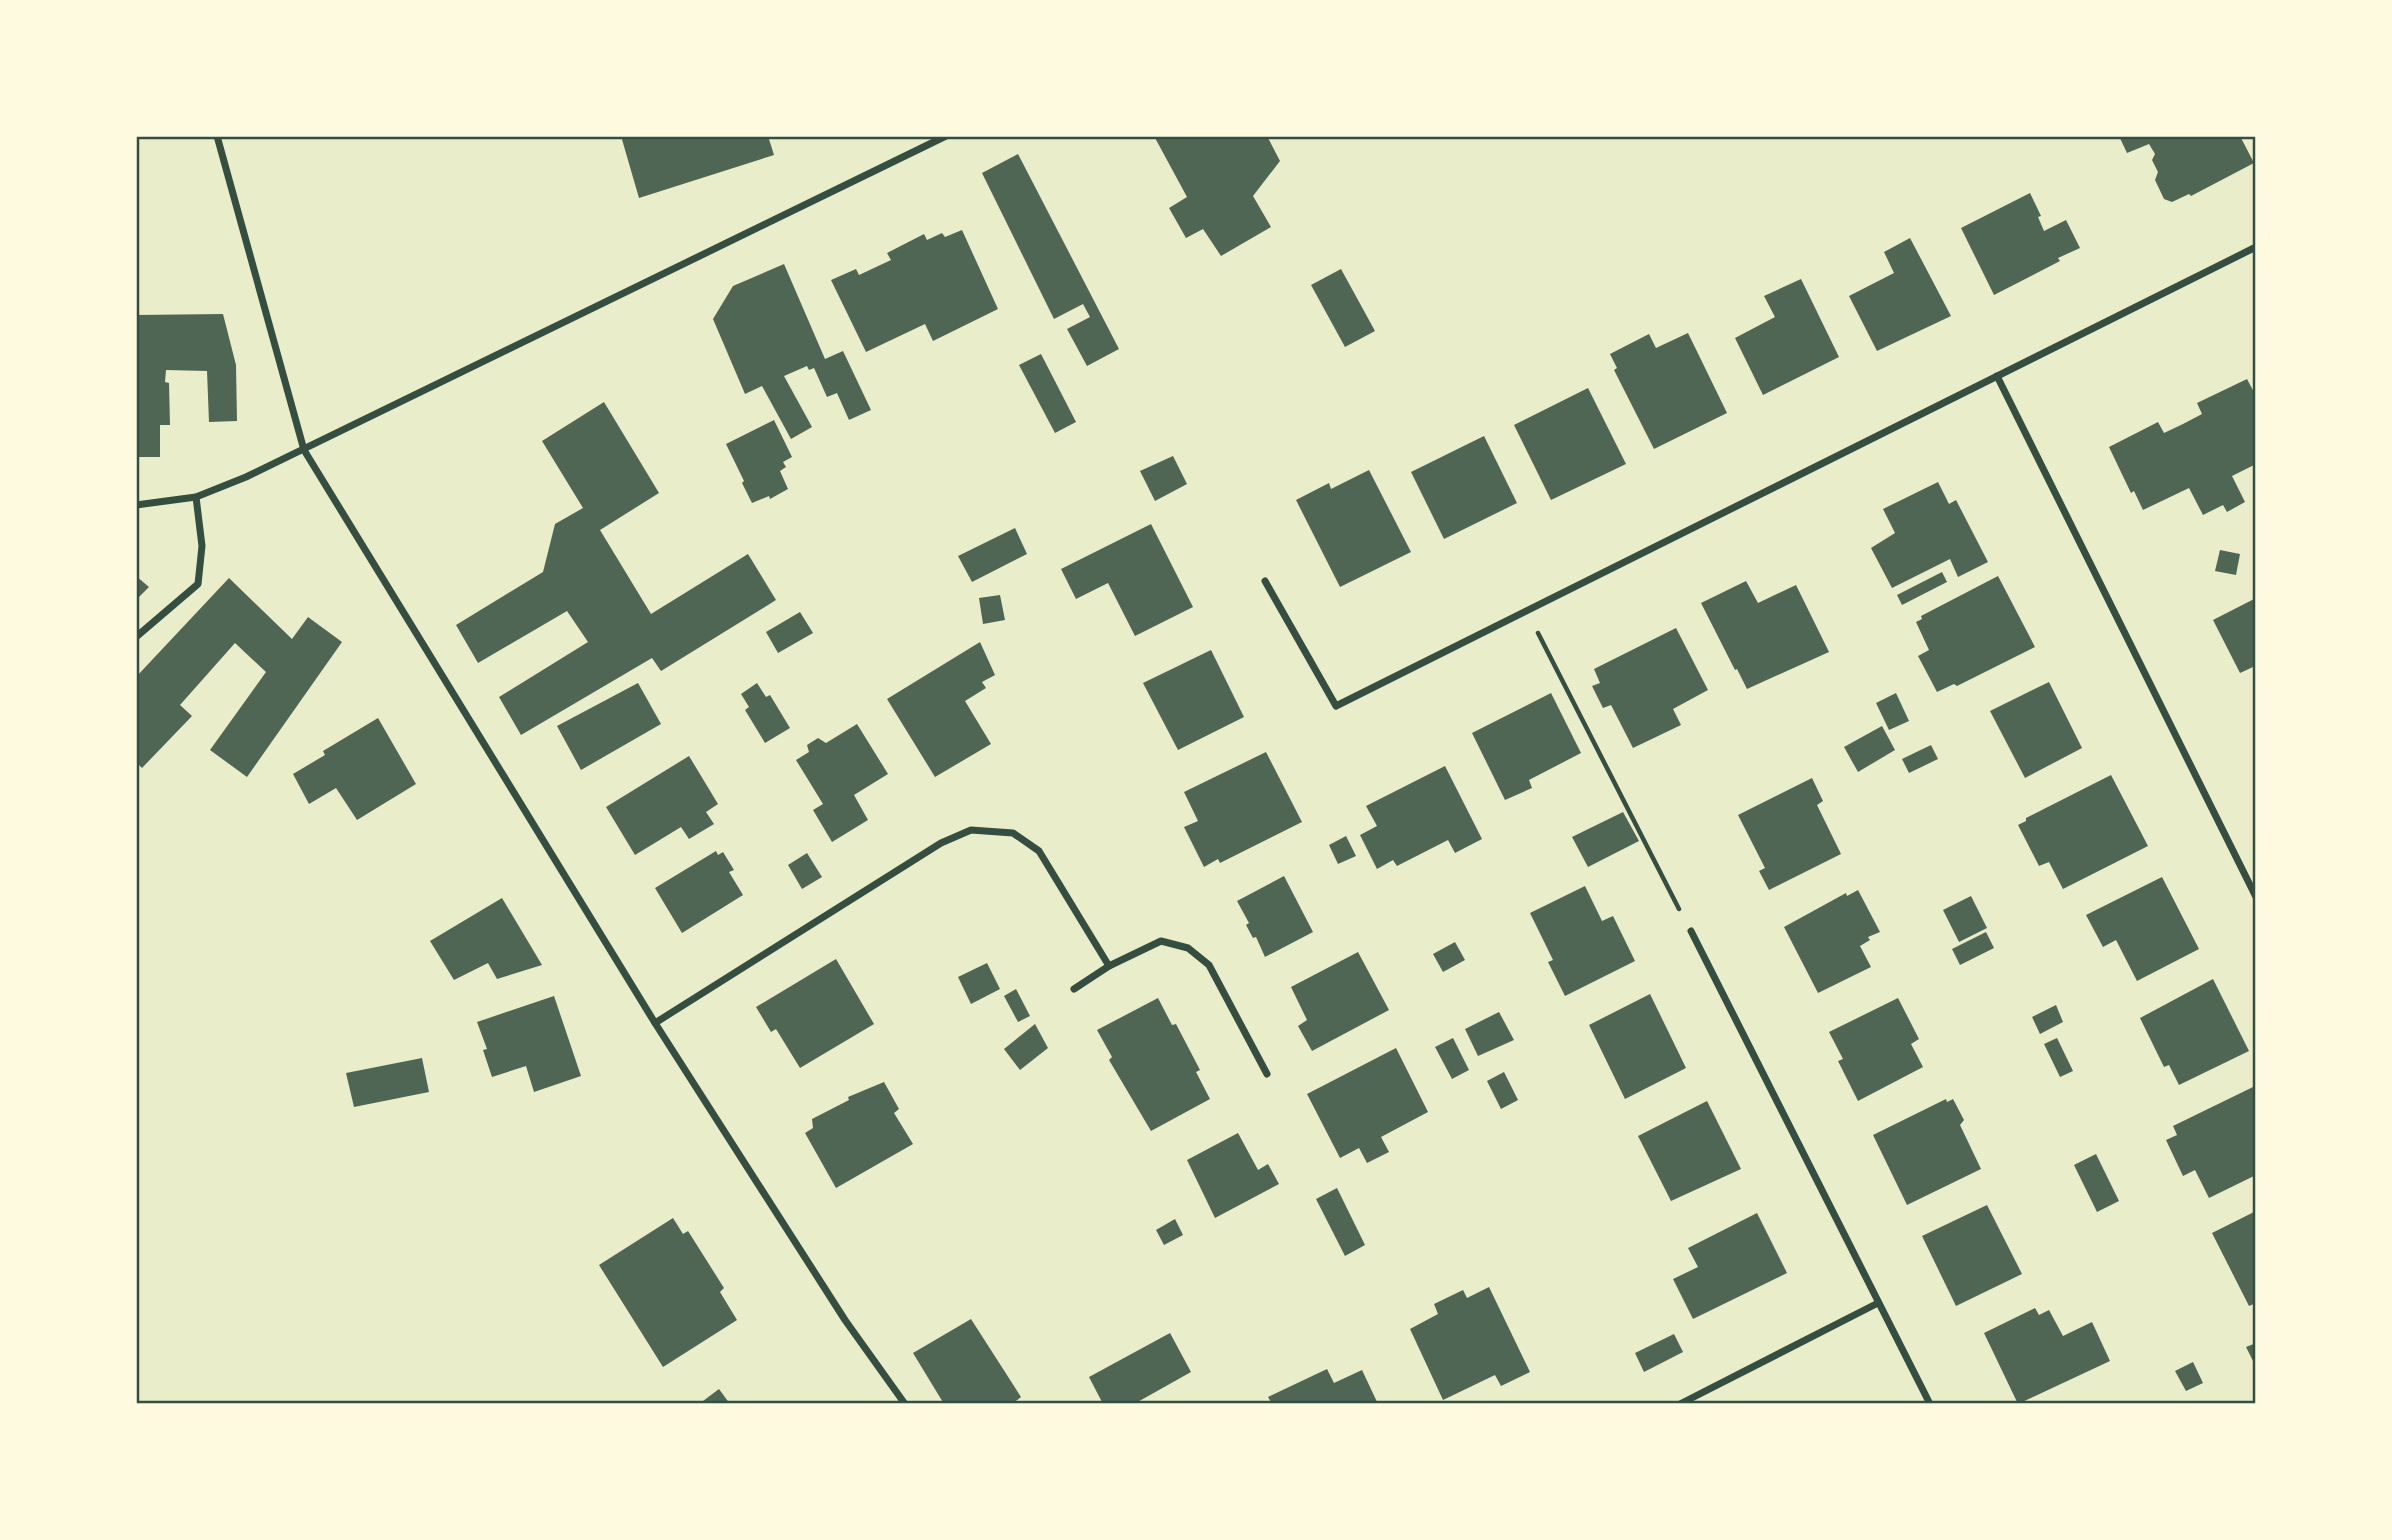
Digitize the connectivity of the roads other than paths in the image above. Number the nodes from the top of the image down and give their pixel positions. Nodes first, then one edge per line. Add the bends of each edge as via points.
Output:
1 (217, 136) edge
2 (946, 136) edge
3 (2256, 247) edge
4 (1997, 376) junction
5 (304, 450) junction
6 (196, 498) junction
7 (136, 505) edge
8 (1265, 581) dead end
9 (136, 637) edge
10 (2256, 897) edge
11 (1691, 932) road end
12 (1109, 966) junction
13 (1073, 989) dead end
14 (655, 1023) junction
15 (1267, 1074) dead end
16 (1878, 1303) junction
17 (905, 1404) edge
18 (1680, 1404) edge
19 (1930, 1404) edge

1 - 5 street
2 - 5 street
3 - 4 street
4 - 8 street via 1336,706
4 - 10 street
5 - 6 street
5 - 14 street
6 - 7 street
6 - 9 street via 202,546 198,584
11 - 16 street
12 - 13 street
12 - 14 street via 1039,851 1013,833 971,830 941,842
12 - 15 street via 1161,942 1188,948 1209,965
14 - 17 street via 845,1321
16 - 18 street
16 - 19 street

